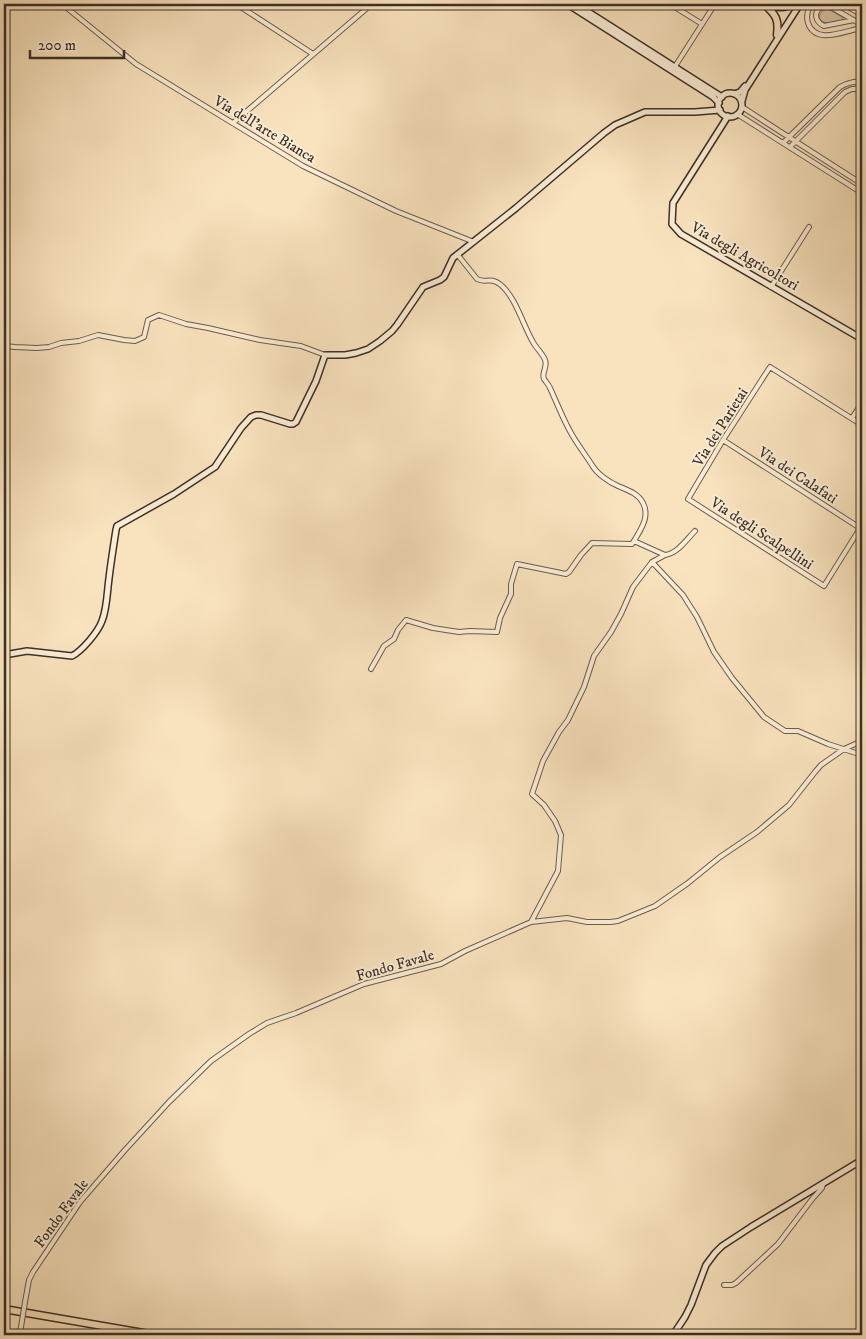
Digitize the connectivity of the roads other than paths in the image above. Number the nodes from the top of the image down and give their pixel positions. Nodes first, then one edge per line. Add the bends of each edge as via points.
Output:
1 (62, 4) edge
2 (236, 4) edge
3 (363, 4) edge
4 (567, 4) edge
5 (576, 4) edge
6 (670, 4) edge
7 (715, 4) edge
8 (764, 4) edge
9 (797, 4) edge
10 (812, 4) edge
11 (843, 4) edge
12 (369, 5) edge
13 (862, 16) edge
14 (854, 20) junction
15 (702, 24) junction
16 (861, 25) edge
17 (777, 35) junction
18 (313, 54) junction
19 (674, 68) junction
20 (862, 82) edge
21 (862, 89) edge
22 (744, 90) junction
23 (734, 94) junction
24 (722, 97) junction
25 (719, 102) junction
26 (742, 104) junction
27 (720, 110) junction
28 (738, 114) junction
29 (728, 116) junction
30 (232, 123) junction
31 (789, 137) junction
32 (796, 141) junction
33 (783, 143) junction
34 (790, 148) junction
35 (862, 184) edge
36 (862, 194) edge
37 (809, 227) dead end
38 (474, 242) junction
39 (458, 254) junction
40 (772, 286) junction
41 (862, 339) edge
42 (4, 346) edge
43 (325, 355) junction
44 (862, 403) edge
45 (852, 418) junction
46 (862, 425) edge
47 (723, 440) junction
48 (688, 499) joint
49 (861, 526) edge
50 (695, 531) dead end
51 (634, 542) junction
52 (666, 555) junction
53 (652, 562) junction
54 (4, 655) edge
55 (371, 669) dead end
56 (862, 741) edge
57 (844, 749) junction
58 (862, 755) edge
59 (531, 922) junction
60 (862, 1160) edge
61 (823, 1184) junction
62 (724, 1285) dead end
63 (4, 1309) edge
64 (4, 1313) edge
65 (19, 1335) edge
66 (131, 1335) edge
67 (155, 1335) edge
68 (673, 1335) edge

1 - 30 street, Via dell'arte Bianca via 136,64
2 - 18 street
3 - 12 street
4 - 19 street
5 - 19 street
6 - 15 street
7 - 15 street
8 - 9 highway via 778,8
8 - 17 highway via 774,13
9 - 17 street
9 - 22 street
10 - 16 street via 808,10 808,22 817,33 829,36
11 - 13 street
12 - 18 street
13 - 16 street
14 - 14 street via 828,6 819,8 816,14 818,23 824,26
14 - 16 street
15 - 19 street
17 - 22 street
18 - 30 street
19 - 24 street
19 - 25 street
20 - 31 street via 840,87
21 - 32 street via 845,92
22 - 23 street
22 - 26 street
23 - 24 street
23 - 26 street via 740,97
24 - 25 street
25 - 27 street
26 - 28 street
26 - 31 street
27 - 29 street
27 - 38 street via 645,112 616,125
28 - 29 street
28 - 33 street
29 - 40 street, Via degli Agricoltori via 673,203 672,224 681,234
30 - 38 street, Via dell'arte Bianca via 319,174 396,211
31 - 32 street
31 - 33 street
32 - 34 street
32 - 35 street
33 - 34 street
34 - 36 street
37 - 40 street
38 - 39 street
39 - 43 street via 444,277 424,287 392,331 375,345 356,353
39 - 51 street via 477,279 497,282 512,301 545,359 544,378 571,434 593,468 635,494 643,503 645,522
40 - 41 street, Via degli Agricoltori
42 - 43 street via 49,347 98,335 135,341 144,337 148,320 159,315 186,324 301,346
43 - 54 street via 296,422 290,424 261,415 251,417 215,467 118,526 103,620 77,653 72,656 27,651
44 - 45 street
45 - 46 street
45 - 47 street, Via dei Parietai via 770,367
47 - 48 street, Via dei Parietai
47 - 49 street, Via dei Calafati
48 - 49 street, Via degli Scalpellini via 824,586
50 - 52 street via 677,551
51 - 52 street
51 - 55 street via 592,543 566,574 517,564 511,594 497,632 459,632 406,620 394,639 384,646
52 - 53 street
53 - 57 street via 683,595 714,652 764,717 786,730 798,731
53 - 59 street via 633,587 621,614 594,656 568,720 543,761 532,794 555,821 561,835 560,851 558,871
56 - 57 street, Fondo Favale
57 - 58 street
57 - 59 street, Fondo Favale via 821,765 789,805 757,832 656,906 618,921 587,922 567,918
59 - 65 street, Fondo Favale, bridge via 441,964 364,984 266,1023 211,1061 169,1102 80,1202 33,1272
60 - 61 street
61 - 62 street via 778,1244 736,1283
61 - 68 street via 714,1253 704,1269 688,1311
63 - 67 highway
64 - 66 highway

